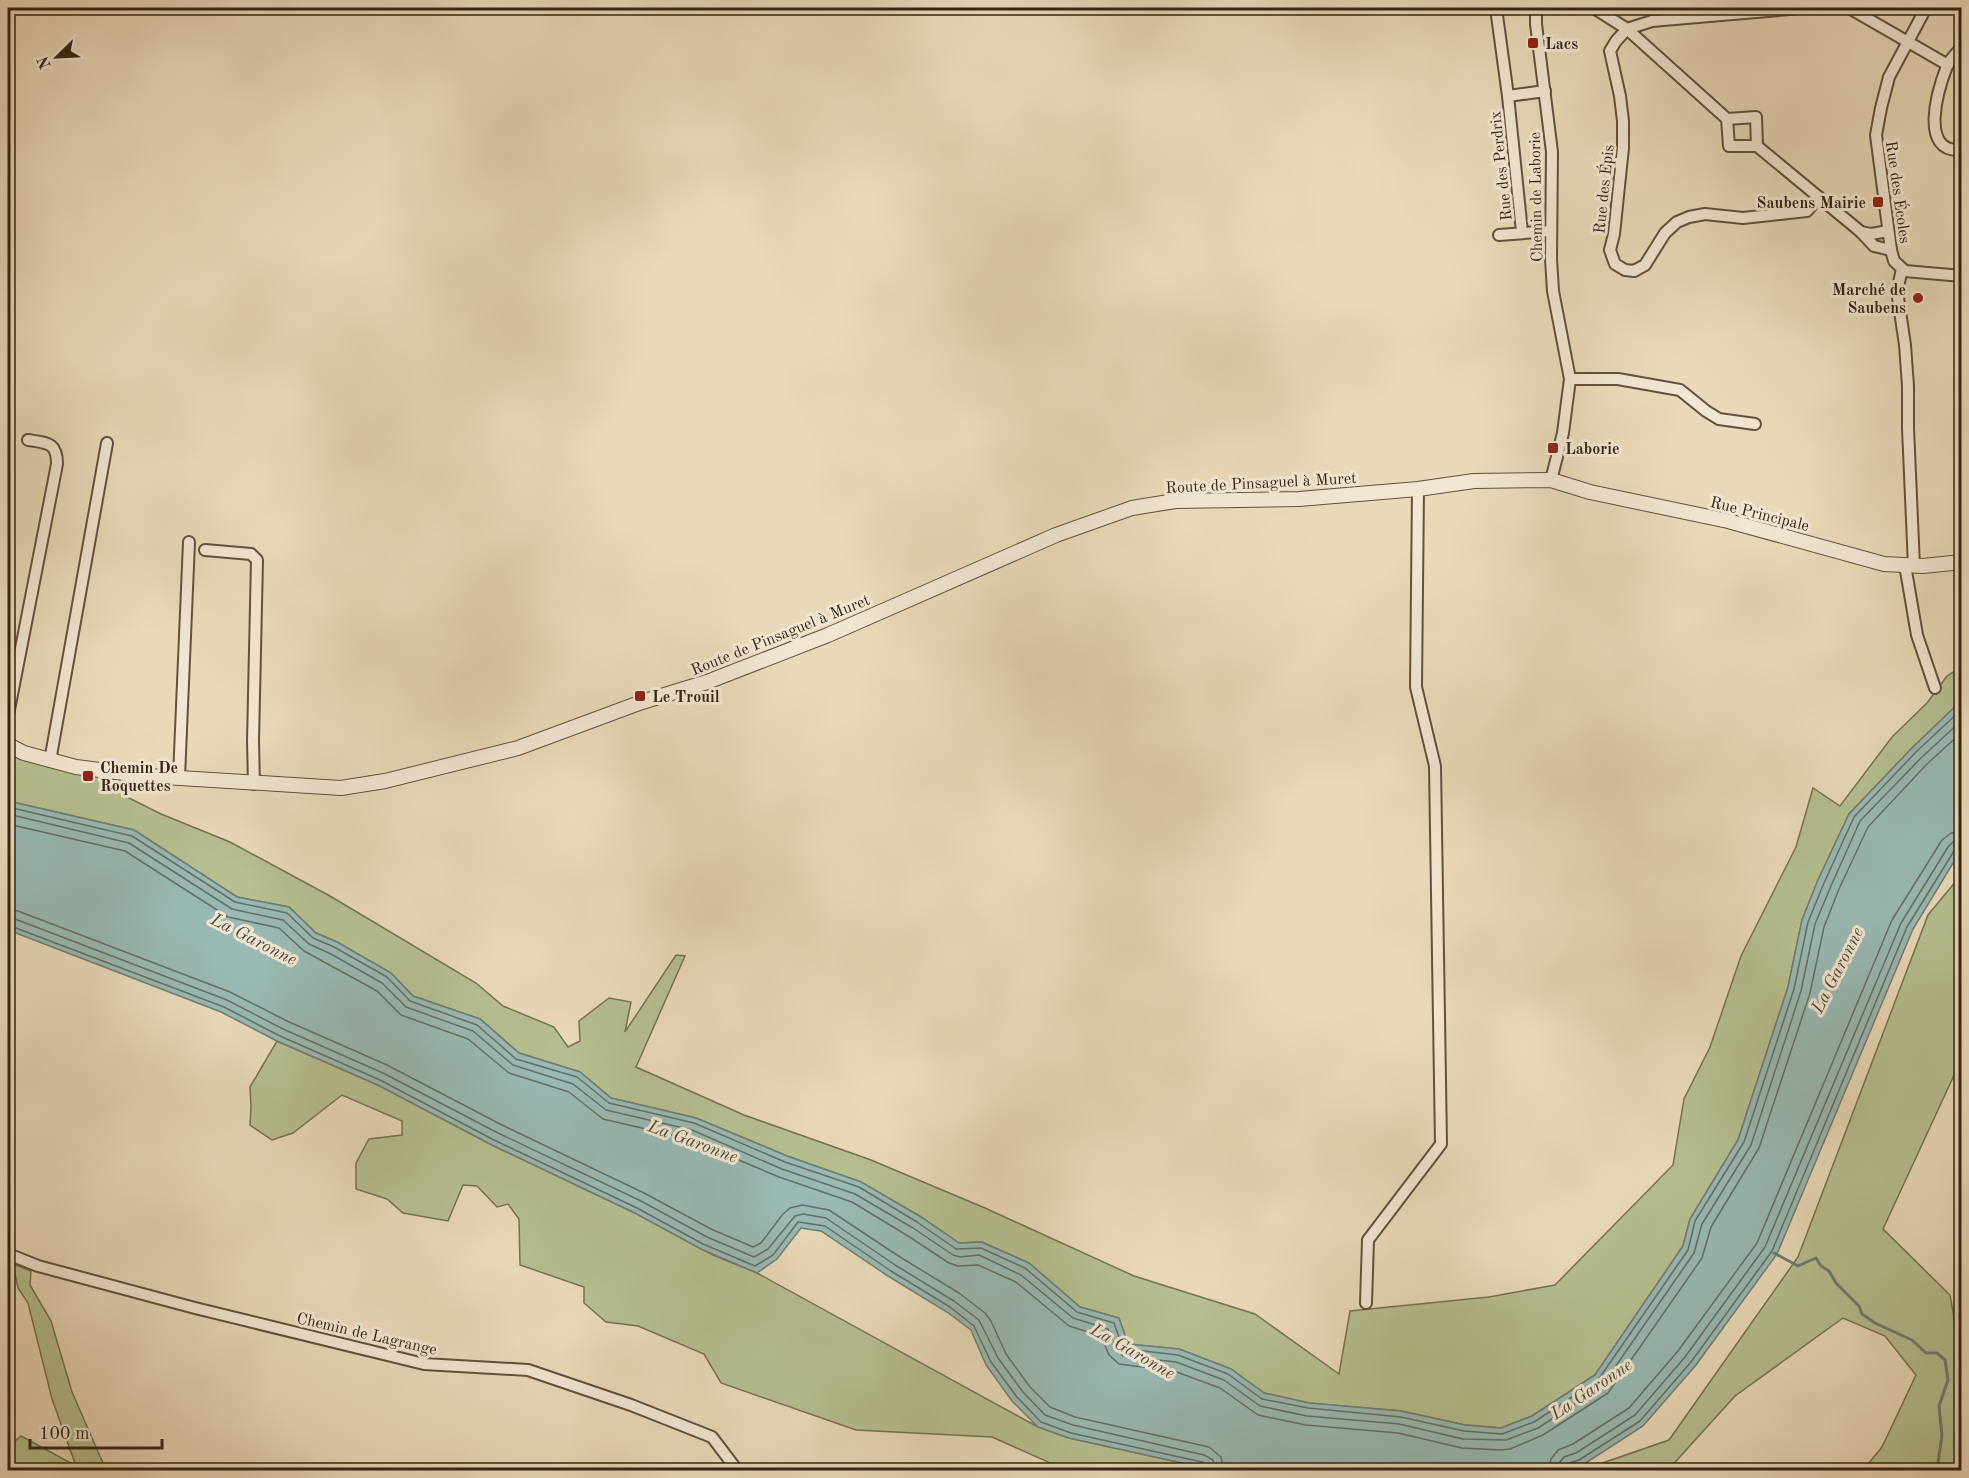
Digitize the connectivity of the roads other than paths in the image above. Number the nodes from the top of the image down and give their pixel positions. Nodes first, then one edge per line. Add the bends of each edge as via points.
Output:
1 (1496, 8) edge
2 (1594, 8) edge
3 (1802, 8) edge
4 (1849, 8) edge
5 (1926, 8) edge
6 (1536, 9) edge
7 (1627, 28) junction
8 (1906, 42) junction
9 (1962, 47) edge
10 (1948, 65) junction
11 (1545, 91) junction
12 (1508, 96) junction
13 (1727, 119) junction
14 (1757, 146) junction
15 (1962, 150) edge
16 (1819, 196) junction
17 (1551, 231) junction
18 (1888, 231) junction
19 (1522, 232) junction
20 (1861, 232) junction
21 (1498, 235) dead end
22 (1891, 250) junction
23 (1902, 269) junction
24 (1962, 276) edge
25 (1570, 379) junction
26 (1755, 424) dead end
27 (28, 440) dead end
28 (107, 443) dead end
29 (1551, 480) junction
30 (1418, 489) junction
31 (189, 542) dead end
32 (205, 550) dead end
33 (1962, 562) edge
34 (1909, 566) junction
35 (1935, 688) dead end
36 (8, 716) edge
37 (8, 745) edge
38 (50, 761) junction
39 (179, 777) junction
40 (254, 784) junction
41 (8, 1254) edge
42 (1366, 1303) dead end
43 (736, 1470) edge

1 - 12 street, Rue des Perdrix
2 - 7 street
3 - 7 street via 1652,21
4 - 8 street
5 - 8 street, Rue des Écoles
6 - 11 street, Chemin de Laborie
7 - 13 street
7 - 16 street, Rue des Épis via 1610,51 1623,121 1610,250 1615,264 1634,271 1645,265 1665,233 1689,217 1705,214 1743,218 1807,212
8 - 10 street
8 - 18 street, Rue des Écoles via 1889,77 1876,135
9 - 10 street
10 - 15 street via 1933,115 1935,135 1944,147
11 - 12 street, Rue des Perdrix
11 - 17 street, Chemin de Laborie via 1552,152
12 - 19 street, Rue des Perdrix
13 - 14 street via 1729,146
13 - 14 street via 1756,117
14 - 16 street
16 - 20 street
17 - 19 street, Rue des Perdrix
17 - 25 street, Chemin de Laborie via 1553,291
18 - 20 street
18 - 22 street, Rue des Écoles
19 - 21 street, Rue des Perdrix
20 - 22 street via 1874,246
22 - 23 street, Rue des Écoles
23 - 24 street
23 - 34 street, Rue des Écoles via 1897,291 1908,386
25 - 26 street via 1618,379 1680,390 1719,419
25 - 29 street, Chemin de Laborie via 1563,433
27 - 36 street via 50,444 57,452 57,464
28 - 38 street
29 - 30 street via 1474,482
29 - 34 street, Rue Principale via 1590,492 1728,520 1884,564
30 - 40 street, Route de Pinsaguel à Muret via 1299,499 1175,501 1132,508 1056,535 763,662 518,748 341,788
30 - 42 street via 1416,687 1435,766 1441,1144 1368,1240
31 - 39 street
32 - 40 street via 250,554 257,560
33 - 34 street, Rue Principale
34 - 35 street, Rue des Écoles via 1917,635
37 - 38 street, Route de Pinsaguel à Muret
38 - 39 street, Route de Pinsaguel à Muret via 88,770
39 - 40 street, Route de Pinsaguel à Muret
41 - 43 street, Chemin de Lagrange via 38,1266 195,1308 424,1364 528,1370 712,1437

